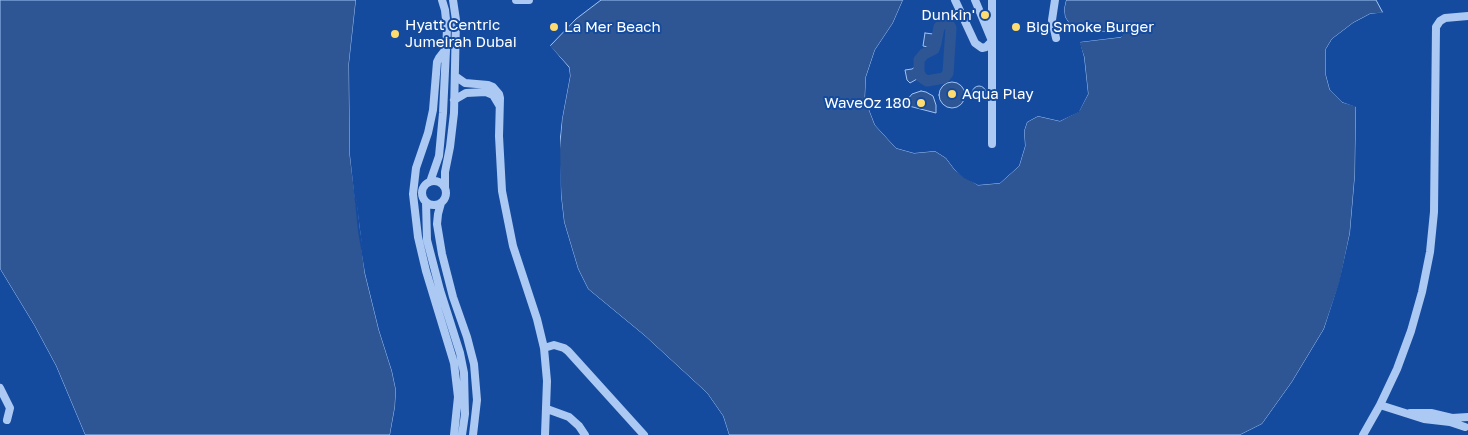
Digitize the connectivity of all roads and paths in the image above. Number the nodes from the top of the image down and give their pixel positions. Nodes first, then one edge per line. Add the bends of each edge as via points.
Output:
1 (442, 0) edge
2 (453, 0) edge
3 (516, 0) edge
4 (529, 0) edge
5 (955, 0) edge
6 (975, 0) edge
7 (992, 0) edge
8 (1055, 0) edge
9 (1466, 18) edge
10 (1056, 38) dead end
11 (992, 41) junction
12 (446, 49) junction
13 (455, 76) junction
14 (454, 100) junction
15 (500, 108) junction
16 (428, 133) junction
17 (992, 144) dead end
18 (440, 147) junction
19 (430, 182) junction
20 (445, 188) junction
21 (426, 202) junction
22 (441, 203) junction
23 (434, 298) junction
24 (445, 306) junction
25 (544, 348) junction
26 (0, 388) edge
27 (1380, 405) junction
28 (547, 409) junction
29 (1430, 417) junction
30 (1468, 417) edge
31 (7, 420) dead end
32 (1467, 430) edge
33 (454, 435) edge
34 (462, 435) edge
35 (473, 435) edge
36 (545, 435) edge
37 (585, 435) edge
38 (644, 435) edge
39 (1362, 435) edge

1 - 12 street via 447,28
2 - 13 street
3 - 4 street
5 - 11 street via 975,43 982,48
6 - 11 street
7 - 11 street
8 - 10 street via 1052,20
9 - 27 street via 1445,18 1436,27 1434,212 1430,252 1411,331
11 - 17 street
12 - 16 street via 437,62
12 - 18 street
13 - 14 street
13 - 15 street via 465,83 493,87 499,94
14 - 15 street via 466,93 486,92 495,98
14 - 20 street
15 - 25 street via 499,163 507,219
16 - 18 street
16 - 23 street via 416,168 413,194 415,220
18 - 19 street
19 - 20 street via 439,182
19 - 21 street via 422,190
20 - 22 street via 446,196
21 - 22 street
21 - 24 street via 427,240
22 - 35 street via 437,224 442,254 472,352 477,400
23 - 24 street
23 - 33 street via 456,375 458,397
24 - 34 street via 464,373 466,407
25 - 28 street
25 - 38 street via 559,346 568,351
26 - 31 street via 9,405
27 - 29 street
27 - 39 street
28 - 36 street
28 - 37 street via 569,417
29 - 30 street
29 - 32 street
30 - 32 street

